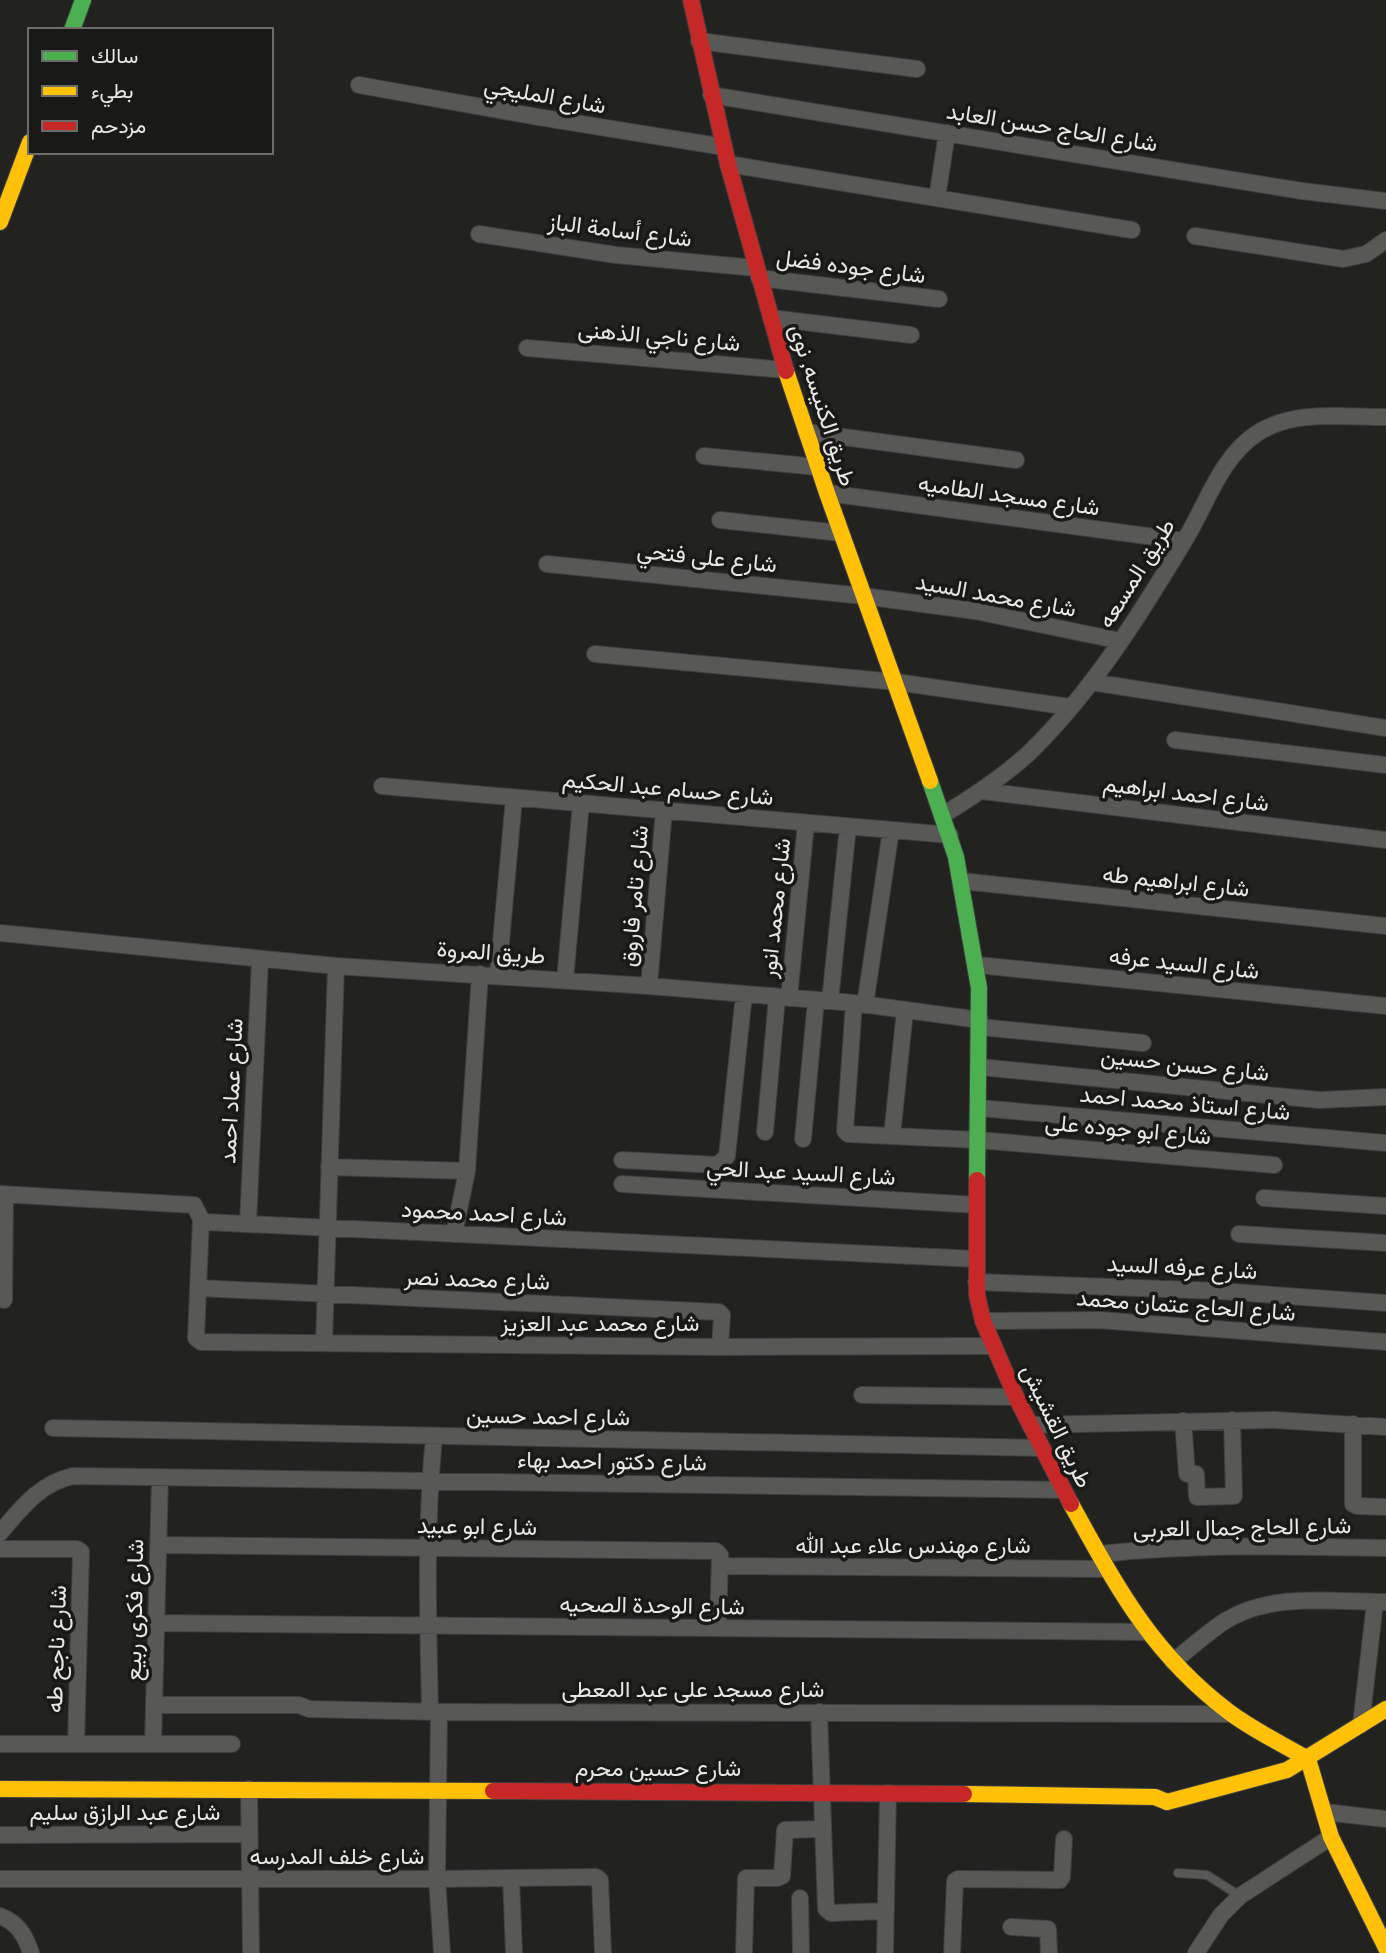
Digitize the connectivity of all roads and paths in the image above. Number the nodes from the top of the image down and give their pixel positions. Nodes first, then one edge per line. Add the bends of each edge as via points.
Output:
1 (83, 0) edge
2 (691, 0) edge
3 (73, 28) edge
4 (699, 41) junction
5 (917, 69) dead end
6 (359, 85) dead end
7 (711, 95) junction
8 (947, 133) junction
9 (28, 147) edge
10 (724, 147) junction
11 (728, 164) junction
12 (937, 198) junction
13 (1386, 201) edge
14 (0, 222) edge
15 (1132, 230) dead end
16 (479, 234) dead end
17 (1195, 236) dead end
18 (1386, 240) edge
19 (757, 273) junction
20 (939, 299) dead end
21 (771, 318) junction
22 (911, 335) dead end
23 (527, 348) dead end
24 (786, 370) junction
25 (1386, 417) edge
26 (806, 432) junction
27 (704, 456) dead end
28 (1016, 460) dead end
29 (818, 467) junction
30 (827, 494) junction
31 (720, 520) dead end
32 (841, 533) junction
33 (1184, 541) junction
34 (547, 564) dead end
35 (863, 596) junction
36 (1121, 641) junction
37 (595, 654) dead end
38 (1091, 681) junction
39 (896, 682) junction
40 (1070, 707) junction
41 (1386, 729) edge
42 (1175, 740) dead end
43 (1386, 765) edge
44 (382, 786) dead end
45 (982, 791) junction
46 (513, 797) junction
47 (581, 803) junction
48 (664, 810) junction
49 (943, 815) junction
50 (806, 823) junction
51 (848, 826) junction
52 (891, 830) junction
53 (950, 835) junction
54 (1386, 840) edge
55 (961, 881) junction
56 (1386, 926) edge
57 (0, 933) edge
58 (260, 960) junction
59 (977, 965) junction
60 (336, 966) junction
61 (480, 974) junction
62 (498, 975) junction
63 (565, 980) junction
64 (649, 986) junction
65 (744, 994) junction
66 (783, 997) junction
67 (823, 1001) junction
68 (859, 1004) junction
69 (1386, 1006) edge
70 (905, 1010) junction
71 (980, 1024) junction
72 (1143, 1043) dead end
73 (980, 1067) junction
74 (1386, 1097) edge
75 (979, 1108) junction
76 (765, 1132) dead end
77 (892, 1136) junction
78 (803, 1139) dead end
79 (978, 1140) junction
80 (1386, 1143) edge
81 (622, 1160) dead end
82 (1273, 1165) dead end
83 (329, 1167) junction
84 (467, 1171) junction
85 (622, 1184) dead end
86 (2, 1194) edge
87 (1264, 1198) dead end
88 (977, 1205) junction
89 (1386, 1206) edge
90 (201, 1219) junction
91 (248, 1224) junction
92 (327, 1228) junction
93 (454, 1234) junction
94 (1239, 1234) dead end
95 (1386, 1243) edge
96 (976, 1259) junction
97 (976, 1282) junction
98 (198, 1288) junction
99 (325, 1295) junction
100 (4, 1300) dead end
101 (1386, 1303) edge
102 (983, 1321) junction
103 (1386, 1342) edge
104 (324, 1343) junction
105 (994, 1346) junction
106 (720, 1347) junction
107 (862, 1395) dead end
108 (1016, 1397) junction
109 (1232, 1420) junction
110 (1184, 1422) junction
111 (1353, 1424) junction
112 (1030, 1425) junction
113 (1386, 1427) edge
114 (53, 1429) dead end
115 (435, 1437) junction
116 (1041, 1448) junction
117 (160, 1478) junction
118 (430, 1481) junction
119 (1063, 1490) junction
120 (1386, 1507) edge
121 (0, 1533) edge
122 (158, 1545) junction
123 (428, 1548) junction
124 (1386, 1548) edge
125 (0, 1549) edge
126 (1103, 1561) junction
127 (720, 1566) junction
128 (0, 1567) edge
129 (1380, 1602) edge
130 (156, 1623) junction
131 (428, 1626) junction
132 (718, 1628) junction
133 (1147, 1632) junction
134 (1173, 1662) junction
135 (154, 1704) junction
136 (1386, 1709) edge
137 (435, 1712) junction
138 (819, 1712) junction
139 (1232, 1714) junction
140 (1361, 1725) junction
141 (0, 1744) edge
142 (76, 1744) junction
143 (153, 1744) junction
144 (232, 1744) dead end
145 (1308, 1759) junction
146 (0, 1789) edge
147 (249, 1789) junction
148 (439, 1790) junction
149 (822, 1792) junction
150 (888, 1793) junction
151 (1324, 1812) junction
152 (1386, 1819) edge
153 (823, 1829) junction
154 (249, 1834) junction
155 (0, 1835) edge
156 (1331, 1837) junction
157 (1064, 1839) dead end
158 (1178, 1873) dead end
159 (250, 1878) junction
160 (511, 1878) junction
161 (0, 1879) edge
162 (438, 1879) junction
163 (1240, 1896) junction
164 (800, 1898) dead end
165 (885, 1911) junction
166 (0, 1916) edge
167 (1011, 1927) dead end
168 (28, 1945) edge
169 (1386, 1948) edge
170 (251, 1953) edge
171 (442, 1953) edge
172 (514, 1953) edge
173 (603, 1953) edge
174 (744, 1953) edge
175 (801, 1953) edge
176 (884, 1953) edge
177 (952, 1953) edge
178 (1049, 1953) edge
179 (1196, 1953) edge

1 - 3 street
2 - 4 street, طريق الكنيسه, نوى
4 - 5 street
4 - 7 street, طريق الكنيسه, نوى
6 - 10 street, شارع المليجي
7 - 8 street, شارع الحاج حسن العابد
7 - 10 street, طريق الكنيسه, نوى
8 - 12 street
8 - 13 street, شارع الحاج حسن العابد
9 - 14 street
10 - 11 street, طريق الكنيسه, نوى
11 - 12 street
11 - 19 street, طريق الكنيسه, نوى
12 - 15 street
16 - 19 street, شارع أسامة الباز
17 - 18 street via 1343,258 1366,254
19 - 20 street, شارع جوده فضل
19 - 21 street, طريق الكنيسه, نوى
21 - 22 street
21 - 24 street, طريق الكنيسه, نوى
23 - 24 street, شارع ناجي الذهنى
24 - 26 street, طريق الكنيسه, نوى
25 - 33 street, طريق المسعه via 1297,418 1257,434 1226,464
26 - 28 street
26 - 29 street, طريق الكنيسه, نوى
27 - 29 street
29 - 30 street, طريق الكنيسه, نوى
30 - 32 street, طريق الكنيسه, نوى
30 - 33 street, شارع مسجد الطاميه
31 - 32 street
32 - 35 street, طريق الكنيسه, نوى
33 - 36 street, طريق المسعه
34 - 35 street, شارع على فتحي
35 - 36 street, شارع محمد السيد via 975,611
35 - 39 street, طريق الكنيسه, نوى
36 - 38 street, طريق المسعه
37 - 39 street
38 - 40 street, طريق المسعه
38 - 41 street
39 - 40 street
39 - 49 street, طريق الكنيسه, نوى
40 - 45 street, طريق المسعه via 1029,753
42 - 43 street
44 - 46 street, شارع حسام عبد الحكيم
45 - 49 street, طريق المسعه
45 - 54 street, شارع احمد ابراهيم
46 - 47 street, شارع حسام عبد الحكيم
46 - 62 street
47 - 48 street, شارع حسام عبد الحكيم
47 - 63 street
48 - 50 street, شارع حسام عبد الحكيم
48 - 64 street, شارع تامر فاروق
49 - 53 street, طريق القشيش
50 - 51 street, شارع حسام عبد الحكيم
50 - 66 street, شارع محمد انور
51 - 52 street, شارع حسام عبد الحكيم
51 - 67 street
52 - 53 street, شارع حسام عبد الحكيم
52 - 68 street
53 - 55 street, طريق القشيش
55 - 56 street, شارع ابراهيم طه
55 - 59 street, طريق القشيش
57 - 58 street, طريق المروة
58 - 60 street, طريق المروة
58 - 91 street, شارع عماد احمد
59 - 69 street, شارع السيد عرفه
59 - 71 street, طريق القشيش
60 - 61 street, طريق المروة
60 - 83 street
61 - 62 street, طريق المروة
61 - 84 street
62 - 63 street, طريق المروة
63 - 64 street, طريق المروة
64 - 65 street, طريق المروة
65 - 66 street, طريق المروة
65 - 81 street via 727,1156 718,1165
66 - 67 street, طريق المروة
66 - 76 street, شارع محمد انور
67 - 68 street, طريق المروة
67 - 78 street
68 - 70 street, طريق المروة
68 - 77 street, شارع ابو جوده على via 845,1131
70 - 71 street, طريق المروة
70 - 77 street
71 - 72 street, طريق المروة
71 - 73 street, طريق القشيش
73 - 74 street, شارع حسن حسين via 1319,1100
73 - 75 street, طريق القشيش
75 - 79 street, طريق القشيش
75 - 80 street, شارع استاذ محمد احمد
77 - 79 street, شارع ابو جوده على
79 - 82 street, شارع ابو جوده على
79 - 88 street, طريق القشيش
83 - 84 street
83 - 92 street
84 - 93 street
85 - 88 street, شارع السيد عبد الحي
86 - 90 street, شارع احمد محمود via 194,1205
86 - 100 street
87 - 89 street
88 - 96 street, طريق القشيش
90 - 91 street, شارع احمد محمود
90 - 98 street
91 - 92 street, شارع احمد محمود
92 - 93 street, شارع احمد محمود
92 - 99 street
93 - 96 street, شارع احمد محمود
94 - 95 street
96 - 97 street, طريق القشيش
97 - 101 street, شارع عرفه السيد via 1205,1290
97 - 102 street, طريق القشيش
98 - 99 street, شارع محمد نصر
98 - 104 street, شارع محمد عبد العزيز via 198,1341
99 - 104 street
99 - 106 street, شارع محمد نصر via 719,1312
102 - 103 street, شارع الحاج عتمان محمد via 1099,1320
102 - 105 street, طريق القشيش
104 - 106 street, شارع محمد عبد العزيز
105 - 106 street, شارع محمد عبد العزيز
105 - 108 street, طريق القشيش
107 - 108 street
108 - 112 street, طريق القشيش
109 - 110 street
109 - 110 street via 1234,1496 1198,1497 1196,1474 1187,1474
109 - 111 street
110 - 112 street
111 - 113 street
111 - 120 street via 1353,1504
112 - 116 street, طريق القشيش
114 - 115 street, شارع احمد حسين
115 - 116 street, شارع احمد حسين
115 - 118 street
116 - 119 street, طريق القشيش
117 - 118 street, شارع دكتور احمد بهاء
117 - 121 street, شارع دكتور احمد بهاء via 60,1479 26,1502
117 - 122 street, شارع فكرى ربيع
118 - 119 street, شارع دكتور احمد بهاء
118 - 123 street
119 - 126 street, طريق القشيش
122 - 123 street, شارع ابو عبيد
122 - 130 street, شارع فكرى ربيع
123 - 127 street, شارع ابو عبيد via 716,1551
123 - 131 street
124 - 126 street, شارع الحاج جمال العربى via 1163,1547
125 - 128 street
125 - 142 street, شارع ناجح طه via 77,1549 82,1555
126 - 127 street, شارع مهندس علاء عبد الله
126 - 133 street, طريق القشيش
127 - 132 street
129 - 134 street via 1285,1602 1255,1609 1227,1620
129 - 140 street
130 - 131 street, شارع الوحدة الصحيه
130 - 135 street, شارع فكرى ربيع
131 - 132 street, شارع الوحدة الصحيه
131 - 137 street
132 - 133 street, شارع الوحدة الصحيه
133 - 134 street, طريق القشيش
134 - 139 street, طريق القشيش
135 - 137 street, شارع مسجد على عبد المعطى
135 - 143 street, شارع فكرى ربيع
136 - 140 street, شارع حسين محرم
137 - 138 street, شارع مسجد على عبد المعطى
137 - 148 street
138 - 139 street, شارع مسجد على عبد المعطى
138 - 149 street
139 - 145 street, طريق القشيش
140 - 145 street, شارع حسين محرم
141 - 142 street
142 - 143 street
143 - 144 street
145 - 150 street, شارع حسين محرم via 1280,1773 1167,1802 1155,1797
145 - 151 street
146 - 147 street, شارع حسين محرم
147 - 148 street, شارع حسين محرم
147 - 154 street
148 - 149 street, شارع حسين محرم
148 - 162 street
149 - 150 street, شارع حسين محرم
149 - 153 street
150 - 165 street
151 - 152 street
151 - 156 street
153 - 165 street via 827,1911
153 - 174 street via 785,1830 782,1876 747,1878
154 - 155 street, شارع عبد الرازق سليم
154 - 159 street
156 - 163 street
156 - 169 street
157 - 177 street via 1060,1880 955,1881
158 - 163 lane via 1209,1876
159 - 161 street, شارع خلف المدرسه
159 - 162 street, شارع خلف المدرسه
159 - 170 street
160 - 162 street, شارع خلف المدرسه
160 - 172 street
160 - 173 street, شارع خلف المدرسه via 599,1878
162 - 171 street
163 - 179 street
164 - 175 street
165 - 176 street
166 - 168 street via 17,1925
167 - 178 street via 1048,1929

